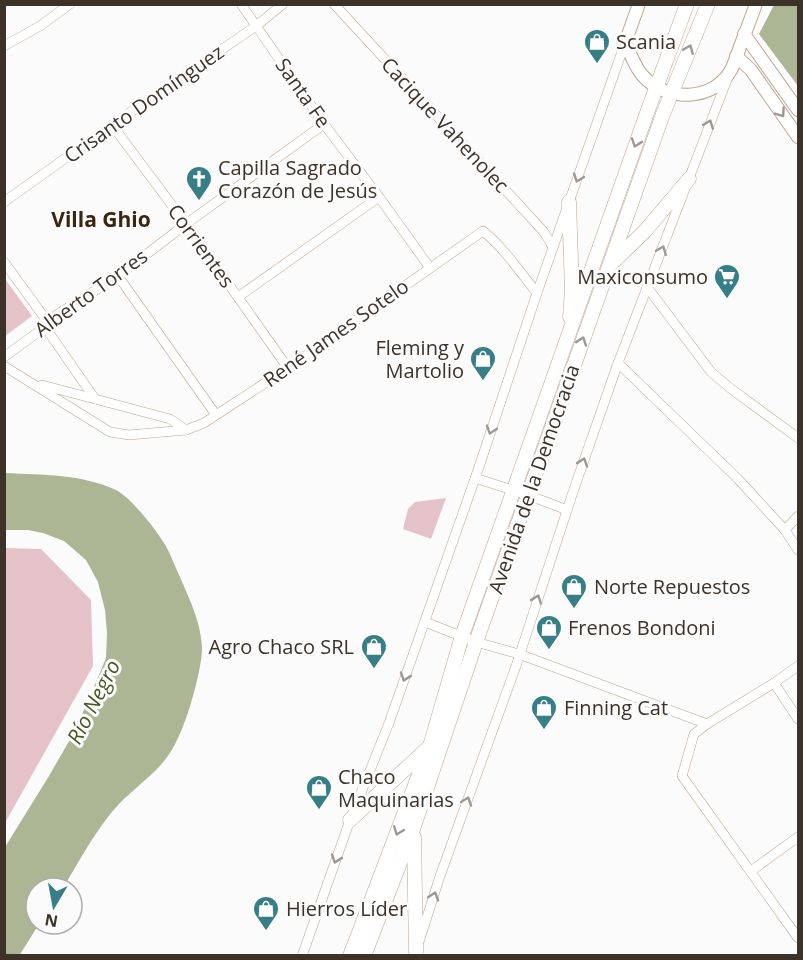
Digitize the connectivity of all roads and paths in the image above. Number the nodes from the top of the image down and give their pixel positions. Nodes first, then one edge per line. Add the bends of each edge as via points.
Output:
1 (70, 4) edge
2 (241, 4) edge
3 (284, 4) edge
4 (334, 4) edge
5 (639, 4) edge
6 (687, 4) edge
7 (708, 4) edge
8 (756, 4) edge
9 (256, 26) junction
10 (744, 34) junction
11 (625, 44) junction
12 (4, 46) edge
13 (736, 56) junction
14 (731, 70) junction
15 (656, 88) junction
16 (672, 94) junction
17 (798, 110) edge
18 (324, 124) junction
19 (112, 125) junction
20 (798, 138) edge
21 (689, 179) junction
22 (379, 197) junction
23 (4, 202) edge
24 (569, 202) junction
25 (186, 224) junction
26 (554, 248) junction
27 (4, 262) edge
28 (608, 266) junction
29 (430, 268) junction
30 (118, 276) junction
31 (647, 287) junction
32 (537, 293) junction
33 (238, 297) junction
34 (46, 324) junction
35 (566, 342) junction
36 (4, 357) edge
37 (618, 363) junction
38 (4, 366) edge
39 (288, 368) junction
40 (31, 382) junction
41 (95, 399) junction
42 (216, 415) junction
43 (186, 430) junction
44 (798, 438) edge
45 (475, 478) junction
46 (514, 491) junction
47 (528, 495) junction
48 (567, 510) junction
49 (798, 516) edge
50 (785, 530) junction
51 (798, 550) edge
52 (425, 622) junction
53 (462, 636) junction
54 (476, 642) junction
55 (519, 654) junction
56 (798, 666) edge
57 (774, 683) junction
58 (798, 719) edge
59 (707, 724) junction
60 (430, 746) junction
61 (350, 820) junction
62 (413, 829) junction
63 (798, 837) edge
64 (751, 871) junction
65 (798, 938) edge
66 (415, 954) edge
67 (302, 956) edge
68 (350, 956) edge
69 (364, 956) edge

1 - 12 street
2 - 9 street, Santa Fe
3 - 9 street, Crisanto Domínguez
4 - 26 street, Cacique Vahenolec via 544,232
5 - 11 main road
6 - 15 highway, Avenida de la Democracia
16 -> 7 highway, Avenida de la Democracia
8 - 10 main road
9 - 18 street, Santa Fe
9 - 19 street, Crisanto Domínguez
10 - 13 main road
10 - 17 main road
11 - 15 main road via 642,75
11 -> 24 street
13 - 14 main road
13 -> 20 main road via 752,70
14 - 16 main road via 713,89 699,94
21 -> 14 street, Avenida de la Democracia
15 - 16 main road
15 -> 35 highway, Avenida de la Democracia
16 - 28 highway, Avenida de la Democracia
18 - 22 street, Santa Fe
18 - 25 street, Alberto Torres
19 - 23 street, Crisanto Domínguez
19 - 25 street, Corrientes
21 - 28 highway via 645,231
31 -> 21 street, Avenida de la Democracia
22 - 29 street, Santa Fe
22 - 33 street
24 - 26 street
24 - 35 highway via 572,290
25 - 30 street, Alberto Torres
25 - 33 street, Corrientes
26 - 32 street
27 - 34 street
47 -> 28 highway, Avenida de la Democracia
29 - 32 street, René James Sotelo via 483,231
29 - 39 street, René James Sotelo
30 - 34 street, Alberto Torres
30 - 42 street
31 - 37 street, Avenida de la Democracia
31 - 44 street via 711,372
32 -> 45 street
33 - 39 street, Corrientes
34 - 36 street, Alberto Torres
34 - 41 street
35 - 46 highway, Avenida de la Democracia
48 -> 37 street, Avenida de la Democracia
37 - 50 street
38 - 40 street
39 - 42 street, René James Sotelo
40 - 41 street
40 - 43 street via 110,432 129,435
41 - 43 street via 170,419
42 - 43 street, René James Sotelo
45 - 46 street
45 - 52 street
46 - 47 street
46 - 53 highway, Avenida de la Democracia
47 - 48 street
47 - 54 highway, Avenida de la Democracia
55 -> 48 street, Avenida de la Democracia
49 - 50 street
50 - 51 street
52 - 53 street
52 -> 61 street
53 - 54 street
53 - 60 highway, Avenida de la Democracia
54 - 55 street
54 - 62 highway, Avenida de la Democracia
55 - 59 street
66 -> 55 street, Avenida de la Democracia
56 - 57 street
57 - 58 street
57 - 59 street
59 - 64 street via 694,735 682,776
60 - 61 highway
60 -> 68 highway, Avenida de la Democracia
61 -> 67 street
62 - 66 highway
62 - 69 highway, Avenida de la Democracia
63 - 64 street
64 - 65 street

